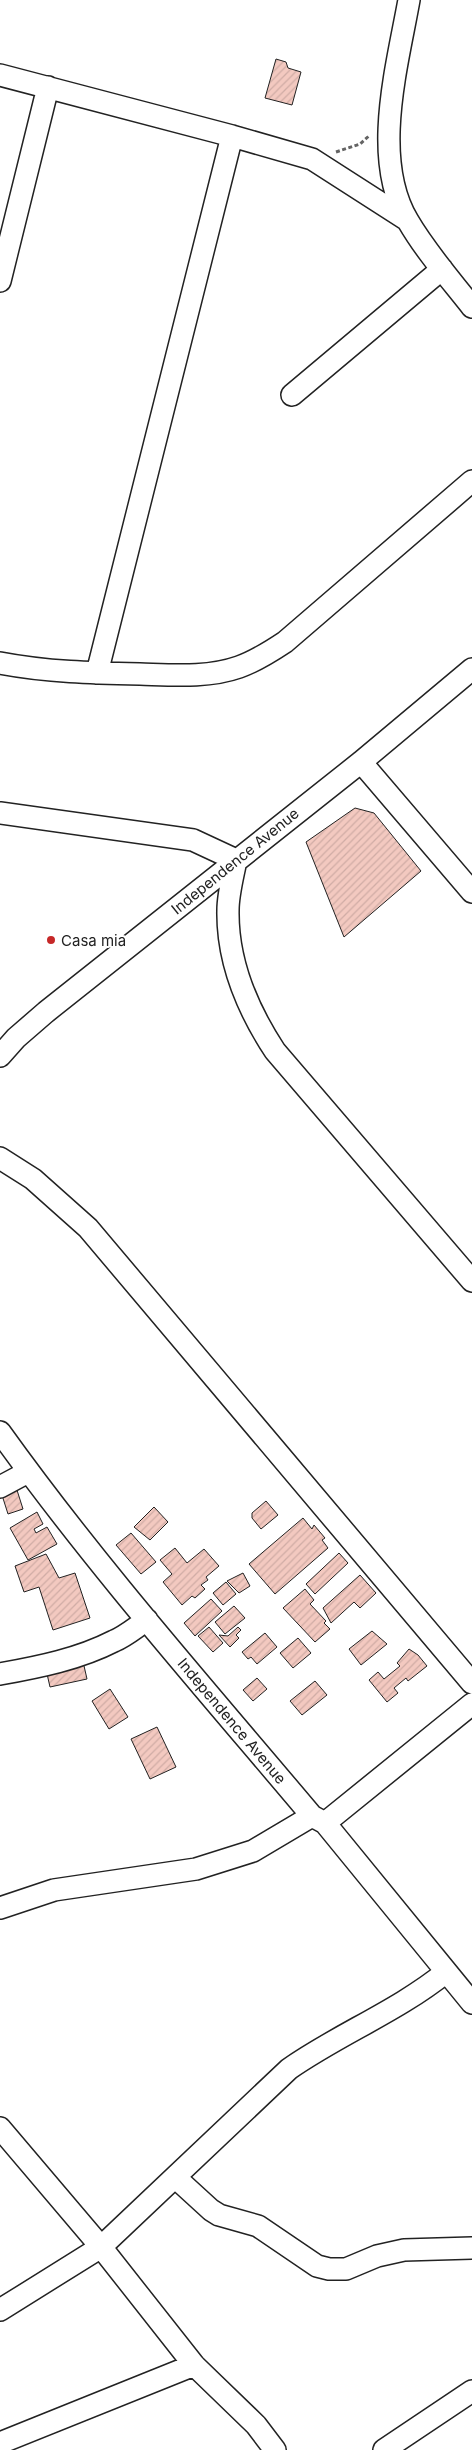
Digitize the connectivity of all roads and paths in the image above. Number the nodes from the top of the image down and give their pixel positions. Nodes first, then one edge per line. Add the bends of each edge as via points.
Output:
1 (409, 0) edge
2 (0, 75) edge
3 (48, 87) junction
4 (375, 129) dead end
5 (232, 136) junction
6 (312, 160) junction
7 (407, 220) junction
8 (442, 268) junction
9 (0, 281) edge
10 (472, 307) edge
11 (292, 395) dead end
12 (472, 481) edge
13 (0, 663) edge
14 (472, 669) edge
15 (97, 673) junction
16 (361, 762) junction
17 (0, 813) edge
18 (236, 860) junction
19 (472, 892) edge
20 (0, 1056) edge
21 (0, 1158) edge
22 (472, 1281) edge
23 (0, 1432) edge
24 (28, 1472) junction
25 (0, 1487) edge
26 (146, 1620) junction
27 (0, 1674) edge
28 (472, 1683) edge
29 (472, 1704) edge
30 (319, 1819) junction
31 (0, 1908) edge
32 (446, 1972) junction
33 (472, 2003) edge
34 (0, 2128) edge
35 (176, 2178) junction
36 (101, 2247) junction
37 (472, 2248) edge
38 (0, 2310) edge
39 (194, 2365) junction
40 (472, 2391) edge
41 (0, 2443) edge
42 (275, 2450) edge
43 (384, 2450) edge

1 - 7 street via 392,96 389,151 390,174
2 - 3 street
3 - 5 street
3 - 9 street
4 - 6 path via 360,144
5 - 6 street
5 - 15 street
6 - 7 street
7 - 8 street
8 - 10 street
8 - 11 street
12 - 15 street via 286,642 263,657 238,668 210,674
13 - 15 street via 39,671
14 - 16 street, Independence Avenue
16 - 18 street, Independence Avenue
16 - 19 street
17 - 18 street via 194,840
18 - 20 street, Independence Avenue via 46,1012
18 - 22 street via 228,910 230,935 240,982 262,1031 275,1051
21 - 28 street via 33,1179 88,1228
23 - 24 street, Independence Avenue
24 - 25 street
24 - 26 street, Independence Avenue
26 - 27 street via 98,1649 45,1666
26 - 30 street, Independence Avenue
29 - 30 street
30 - 31 street via 253,1850 196,1869 54,1890
30 - 32 street, Independence Avenue
32 - 33 street, Independence Avenue
32 - 35 street via 424,1990 309,2054 289,2069
34 - 36 street
35 - 36 street
35 - 37 street via 211,2210 258,2226 316,2266 346,2269 377,2256 404,2250
36 - 38 street
36 - 39 street
39 - 41 street
39 - 42 street via 256,2425
40 - 43 street

